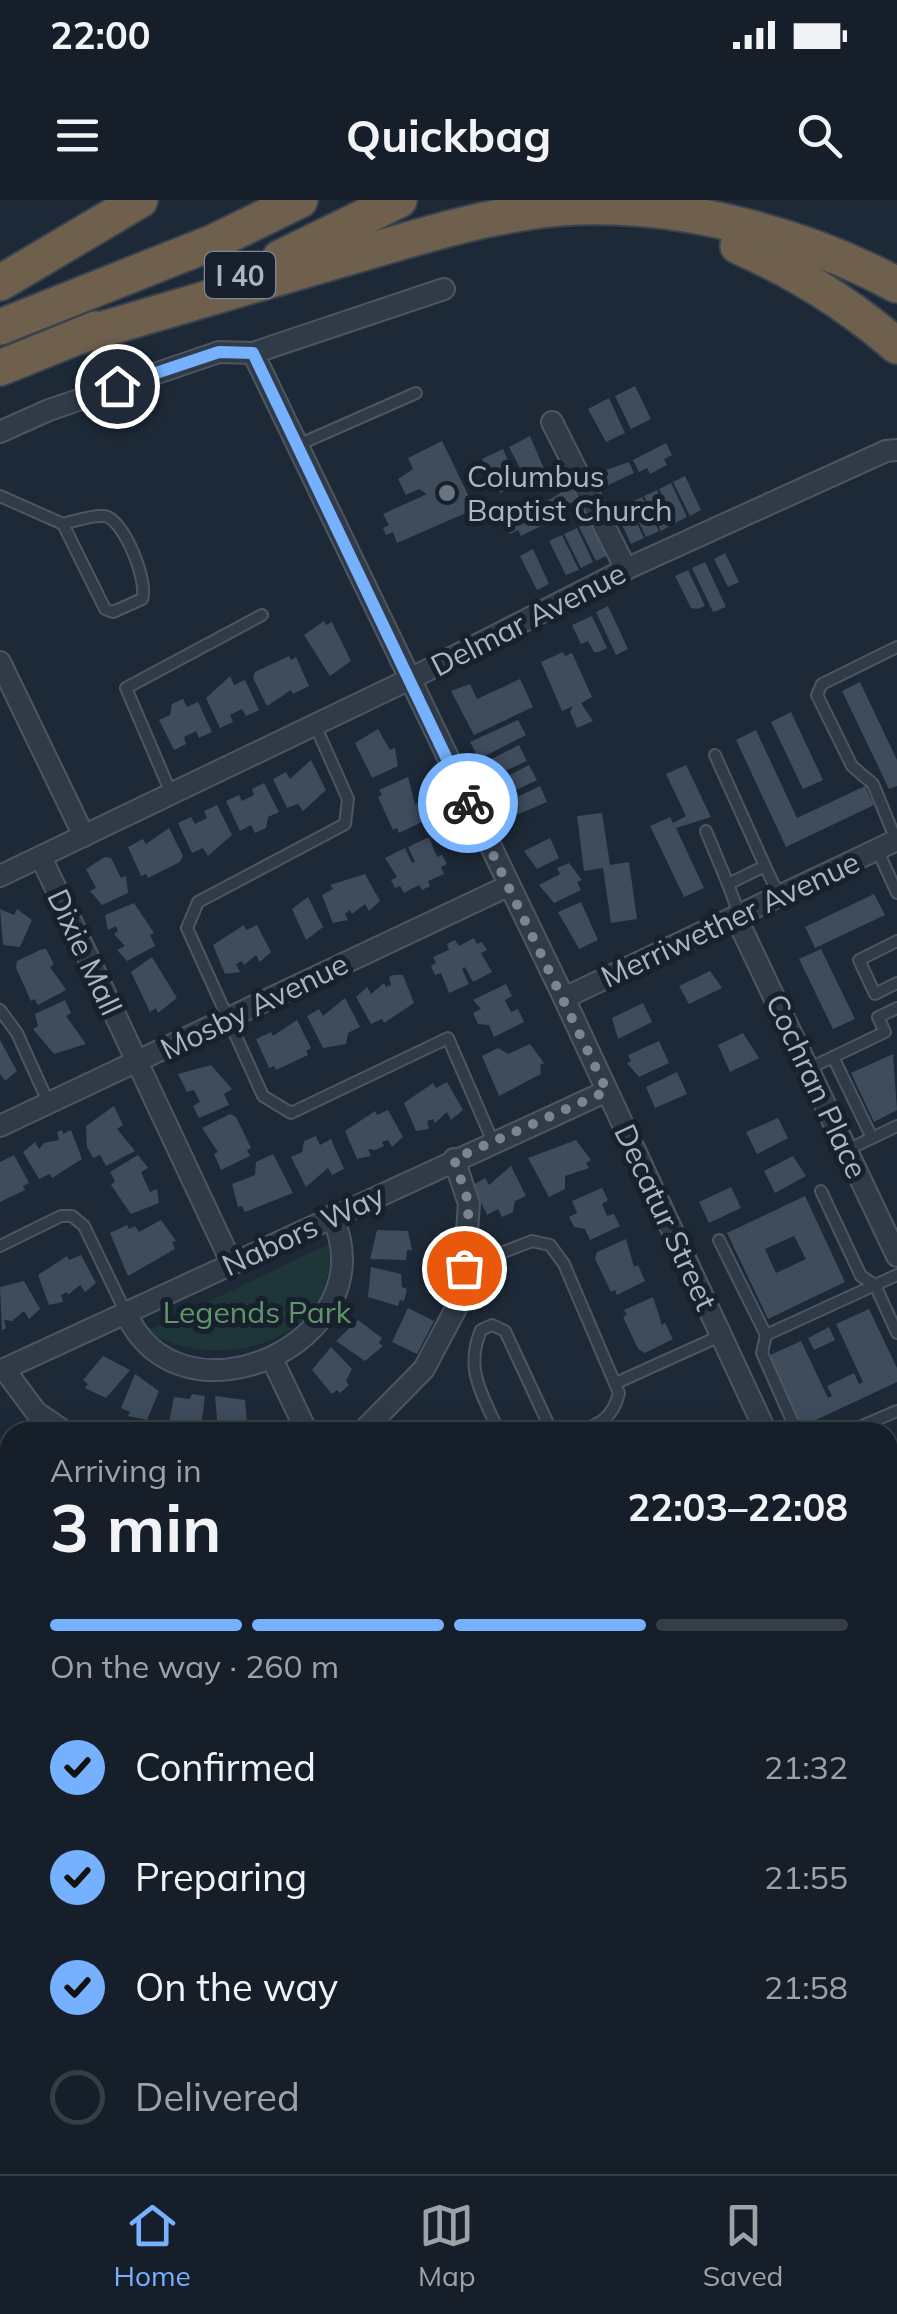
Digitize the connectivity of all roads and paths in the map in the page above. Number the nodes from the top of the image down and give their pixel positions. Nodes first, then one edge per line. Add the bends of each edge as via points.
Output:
1 (140, 200) edge
2 (300, 200) edge
3 (398, 200) edge
4 (656, 210) junction
5 (0, 284) edge
6 (897, 285) edge
7 (444, 289) dead end
8 (0, 328) edge
9 (76, 337) junction
10 (897, 346) edge
11 (253, 353) junction
12 (0, 368) edge
13 (416, 393) dead end
14 (552, 422) dead end
15 (0, 432) edge
16 (297, 446) junction
17 (897, 450) edge
18 (0, 496) edge
19 (63, 524) junction
20 (626, 569) junction
21 (262, 615) dead end
22 (897, 647) edge
23 (0, 662) edge
24 (408, 680) junction
25 (315, 726) junction
26 (715, 755) dead end
27 (171, 794) junction
28 (706, 831) dead end
29 (84, 836) junction
30 (890, 843) edge
31 (41, 857) junction
32 (765, 866) junction
33 (0, 876) edge
34 (728, 884) junction
35 (508, 886) junction
36 (897, 894) edge
37 (779, 896) junction
38 (738, 916) junction
39 (897, 941) edge
40 (897, 983) edge
41 (564, 998) junction
42 (897, 1008) edge
43 (0, 1010) edge
44 (229, 1019) junction
45 (833, 1057) junction
46 (136, 1063) junction
47 (808, 1069) junction
48 (607, 1091) junction
49 (48, 1104) junction
50 (0, 1126) edge
51 (897, 1126) edge
52 (872, 1138) junction
53 (493, 1142) junction
54 (847, 1150) junction
55 (454, 1159) junction
56 (821, 1191) dead end
57 (332, 1216) junction
58 (719, 1240) dead end
59 (0, 1246) edge
60 (897, 1256) edge
61 (232, 1264) junction
62 (464, 1268) junction
63 (897, 1275) edge
64 (875, 1285) junction
65 (126, 1312) junction
66 (897, 1333) edge
67 (721, 1335) junction
68 (766, 1335) junction
69 (274, 1361) junction
70 (2, 1370) edge
71 (616, 1383) junction
72 (897, 1411) edge
73 (50, 1422) edge
74 (302, 1422) edge
75 (372, 1422) edge
76 (495, 1422) edge
77 (547, 1422) edge
78 (603, 1422) edge
79 (761, 1422) edge
80 (793, 1422) edge
81 (871, 1422) edge

1 - 5 highway
2 - 8 highway, I 40
3 - 9 highway, I 40 via 271,262
4 - 6 highway via 718,220 844,258
4 - 9 highway via 512,214
4 - 10 highway via 799,273
7 - 11 street
9 - 12 highway, I 40
11 - 15 street via 219,352
11 - 16 street, Decatur Street
13 - 16 lane
14 - 20 street
16 - 24 street, Decatur Street
17 - 20 street, Delmar Avenue
18 - 19 lane
19 - 19 lane via 105,609 142,599 144,574 114,520
20 - 24 street, Delmar Avenue
21 - 27 lane via 126,688
22 - 30 lane via 822,684 817,695 852,766 873,784
23 - 29 street
24 - 25 street, Delmar Avenue
24 - 35 street, Decatur Street
25 - 27 street, Delmar Avenue
25 - 44 lane via 348,799 346,824 208,896 189,916 187,928
26 - 32 lane
27 - 29 street, Delmar Avenue
28 - 34 lane
29 - 31 street, Delmar Avenue
30 - 36 lane
30 - 37 street, Merriwether Avenue
31 - 33 street, Delmar Avenue
31 - 46 street, Dixie Mall
32 - 34 lane
32 - 37 lane
34 - 38 lane
35 - 41 street, Decatur Street
35 - 44 street, Mosby Avenue
37 - 38 street, Merriwether Avenue
38 - 41 street, Merriwether Avenue
38 - 47 street, Cochran Place
39 - 40 lane via 859,960 875,994
41 - 48 street, Decatur Street
42 - 45 lane via 878,1017 885,1032
43 - 49 lane
44 - 46 street, Mosby Avenue
44 - 53 lane via 263,1096 291,1113 448,1038
45 - 47 lane
45 - 52 lane
46 - 49 street, Mosby Avenue
46 - 61 street, Dixie Mall
47 - 54 street, Cochran Place
48 - 53 street, Nabors Way
48 - 67 street, Decatur Street
49 - 50 street, Mosby Avenue
51 - 52 lane
52 - 54 lane
53 - 55 street, Nabors Way
54 - 60 street, Cochran Place
55 - 57 street, Nabors Way
55 - 62 street via 469,1204
56 - 64 lane via 861,1276
57 - 61 street, Nabors Way
57 - 69 street via 346,1258 340,1283 312,1329
58 - 68 lane
59 - 65 lane via 72,1216 84,1226
61 - 65 street, Nabors Way
62 - 71 lane via 532,1241 550,1245
62 - 75 street via 462,1297 424,1368
63 - 64 lane
64 - 66 lane
64 - 68 lane
65 - 69 street via 135,1334 156,1355 181,1366
65 - 70 street, Nabors Way
67 - 71 lane
67 - 79 street, Decatur Street
68 - 80 lane via 762,1353
69 - 74 street
70 - 73 street
71 - 78 lane via 616,1408
72 - 81 lane
76 - 77 lane via 472,1352 481,1330 492,1325 505,1330

